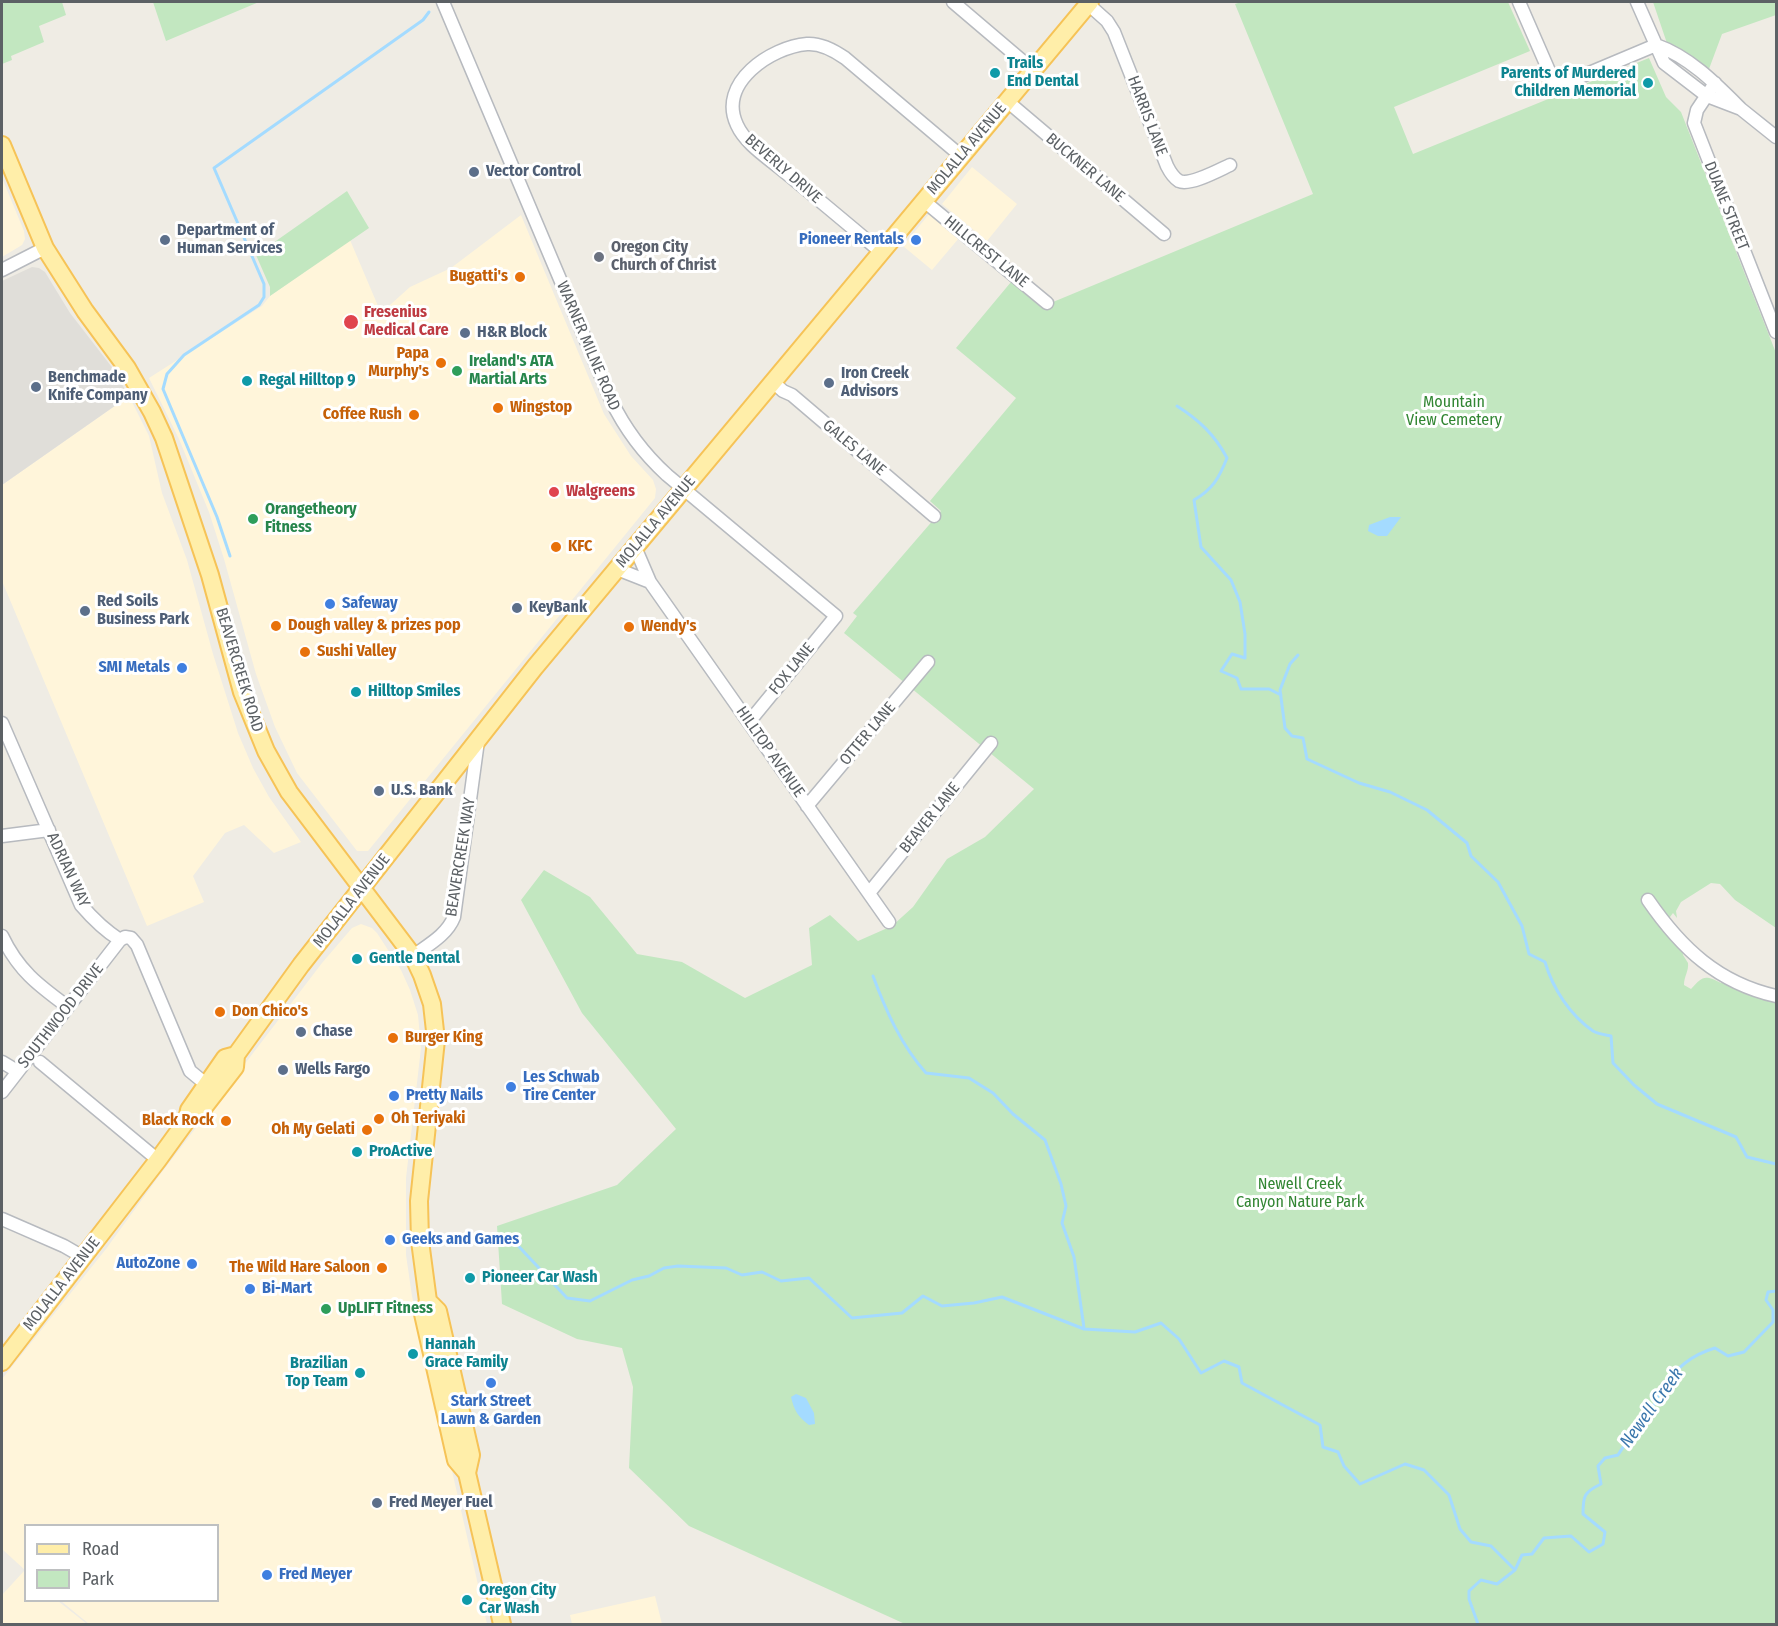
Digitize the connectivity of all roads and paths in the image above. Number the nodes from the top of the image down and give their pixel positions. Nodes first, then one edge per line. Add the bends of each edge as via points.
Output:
1 (443, 2) edge
2 (954, 2) edge
3 (1519, 2) edge
4 (1637, 2) edge
5 (1089, 3) edge
6 (1656, 45) junction
7 (1033, 70) junction
8 (1715, 83) junction
9 (1707, 96) junction
10 (1007, 101) junction
11 (1741, 109) junction
12 (1776, 137) edge
13 (2, 145) edge
14 (961, 156) junction
15 (1230, 165) dead end
16 (924, 201) junction
17 (1164, 234) dead end
18 (45, 248) junction
19 (881, 252) junction
20 (2, 270) edge
21 (1047, 303) dead end
22 (1776, 332) edge
23 (772, 382) junction
24 (683, 489) junction
25 (934, 516) dead end
26 (635, 547) junction
27 (617, 569) junction
28 (650, 582) junction
29 (836, 616) joint
30 (928, 662) dead end
31 (749, 722) junction
32 (2, 723) edge
33 (478, 740) junction
34 (991, 743) dead end
35 (807, 806) junction
36 (49, 830) junction
37 (2, 836) edge
38 (363, 888) junction
39 (869, 893) junction
40 (1648, 900) dead end
41 (889, 922) dead end
42 (2, 936) edge
43 (120, 940) junction
44 (413, 956) junction
45 (1776, 996) edge
46 (68, 1007) junction
47 (236, 1055) junction
48 (2, 1062) edge
49 (40, 1062) dead end
50 (17, 1071) junction
51 (207, 1085) junction
52 (2, 1092) edge
53 (187, 1120) junction
54 (158, 1160) junction
55 (2, 1219) edge
56 (82, 1257) junction
57 (428, 1301) junction
58 (434, 1360) junction
59 (2, 1362) edge
60 (464, 1426) junction
61 (467, 1473) junction
62 (502, 1624) edge

1 - 24 street, WARNER MILNE ROAD via 614,407 642,450
2 - 7 street
3 - 6 street via 1556,87
4 - 6 street
5 - 7 main road, MOLALLA AVENUE
5 - 15 street, HARRIS LANE via 1114,32 1174,177 1191,182
6 - 8 street via 1674,52
6 - 9 street via 1664,63
7 - 10 main road, MOLALLA AVENUE
8 - 9 street, DUANE STREET
8 - 11 street
9 - 11 street
9 - 22 street, DUANE STREET via 1695,116 1697,133
10 - 14 main road, MOLALLA AVENUE
10 - 17 street, BUCKNER LANE
11 - 12 street
13 - 18 main road, BEAVERCREEK ROAD
14 - 16 main road, MOLALLA AVENUE
14 - 19 street, BEVERLY DRIVE via 829,48 809,44 789,49 764,60 746,74 733,107 741,132
16 - 19 main road, MOLALLA AVENUE
16 - 21 street, HILLCREST LANE
18 - 20 street
18 - 38 main road, BEAVERCREEK ROAD via 127,368 160,429 210,575 242,692 266,751 285,785
19 - 23 main road, MOLALLA AVENUE
23 - 24 main road, MOLALLA AVENUE
23 - 25 street, GALES LANE
24 - 26 main road, MOLALLA AVENUE
24 - 29 street, WARNER MILNE ROAD
26 - 27 main road, MOLALLA AVENUE
26 - 28 street, HILLTOP AVENUE
27 - 28 street
27 - 33 main road, MOLALLA AVENUE
28 - 31 street, HILLTOP AVENUE
29 - 31 street, FOX LANE
30 - 35 street, OTTER LANE
31 - 35 street, HILLTOP AVENUE
32 - 36 street, ADRIAN WAY
33 - 38 main road, MOLALLA AVENUE
33 - 44 street, BEAVERCREEK WAY via 456,912 440,936
34 - 39 street, BEAVER LANE
35 - 39 street, HILLTOP AVENUE
36 - 37 street
36 - 43 street, ADRIAN WAY via 81,905 95,922
38 - 44 main road, BEAVERCREEK ROAD
38 - 47 main road, MOLALLA AVENUE
39 - 41 street, HILLTOP AVENUE
40 - 45 street via 1665,925 1714,971
42 - 46 street via 11,956 34,982
43 - 46 street, SOUTHWOOD DRIVE
43 - 51 street, ADRIAN WAY via 131,938 137,945 190,1071
44 - 57 main road, BEAVERCREEK ROAD via 426,984 436,1026 419,1201 420,1248
46 - 50 street, SOUTHWOOD DRIVE
47 - 51 main road, MOLALLA AVENUE via 225,1058
47 - 53 main road, MOLALLA AVENUE via 235,1066 197,1116
48 - 50 street
49 - 54 street
50 - 52 street, SOUTHWOOD DRIVE
51 - 53 main road, MOLALLA AVENUE via 189,1110
53 - 54 main road, MOLALLA AVENUE
54 - 56 main road, MOLALLA AVENUE
55 - 56 street
56 - 59 main road, MOLALLA AVENUE
57 - 58 main road, BEAVERCREEK ROAD via 423,1314
57 - 60 main road, BEAVERCREEK ROAD via 438,1311
58 - 60 main road via 446,1383 454,1419
58 - 61 main road, BEAVERCREEK ROAD via 456,1460
60 - 61 main road, BEAVERCREEK ROAD via 471,1455
61 - 62 main road, BEAVERCREEK ROAD

